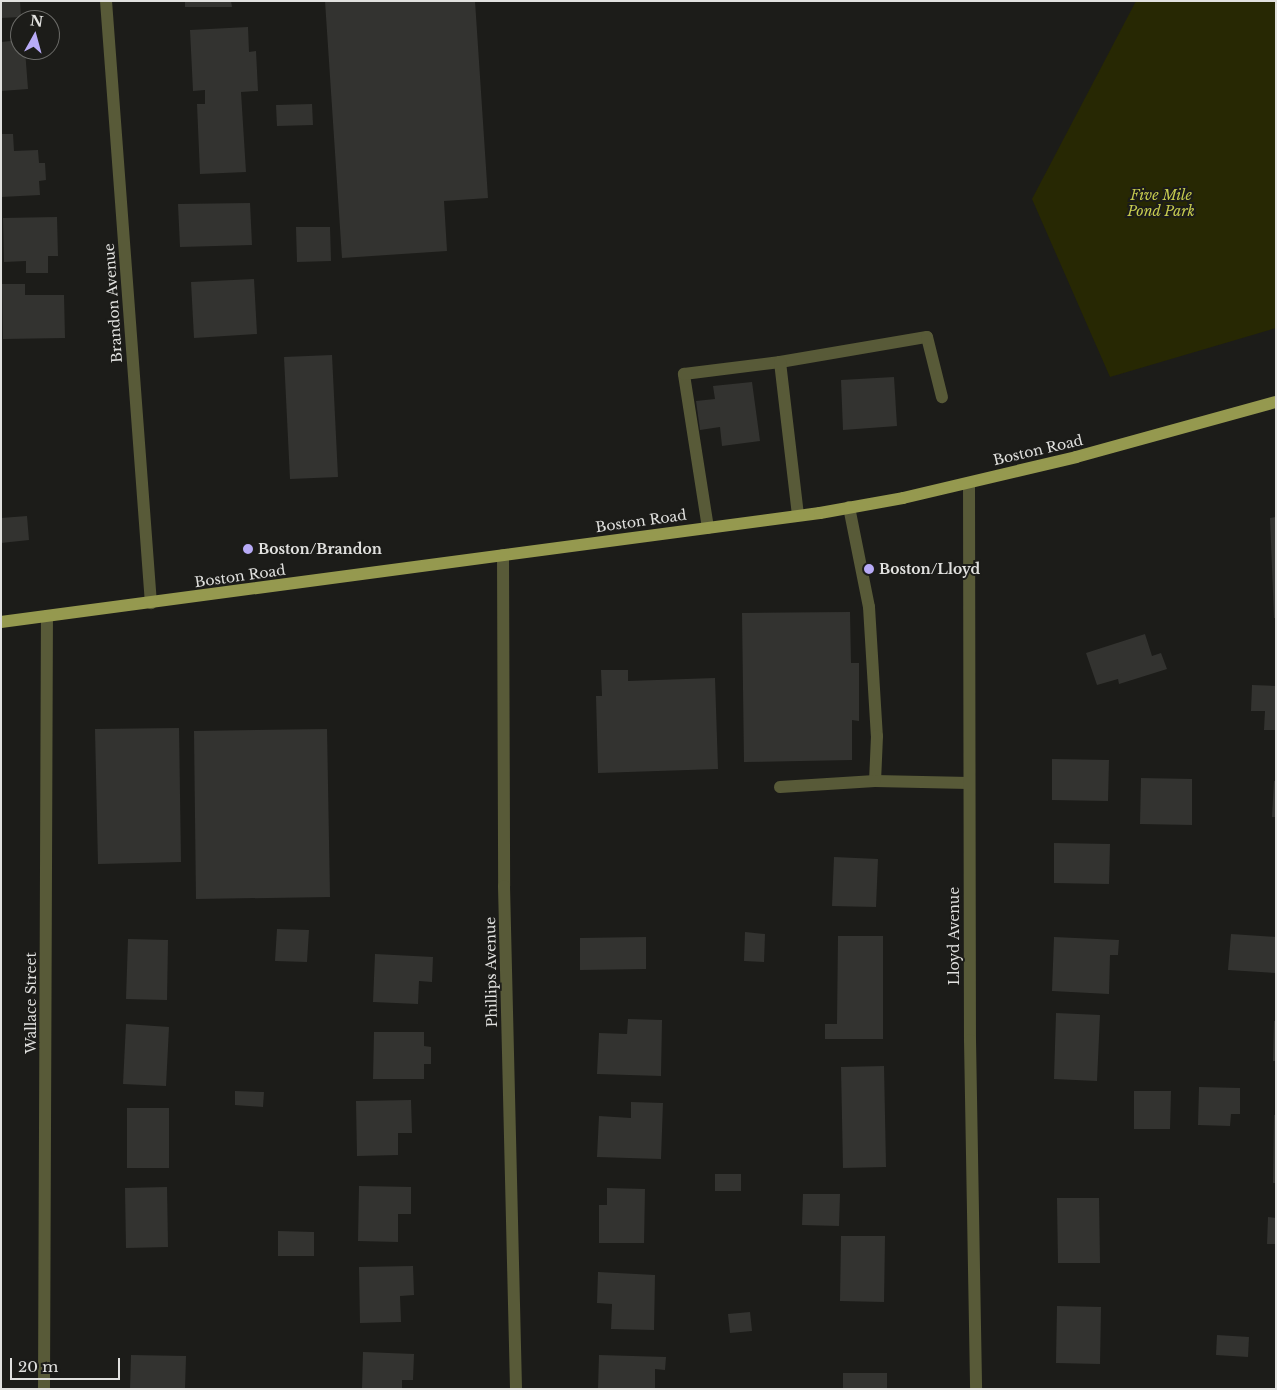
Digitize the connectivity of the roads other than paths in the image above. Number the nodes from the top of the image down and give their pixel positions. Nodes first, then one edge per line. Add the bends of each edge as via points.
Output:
1 (106, 1) edge
2 (780, 362) junction
3 (942, 397) dead end
4 (1276, 402) edge
5 (969, 483) junction
6 (849, 507) junction
7 (798, 516) junction
8 (708, 528) junction
9 (503, 555) junction
10 (152, 603) junction
11 (47, 616) junction
12 (1, 622) edge
13 (875, 781) junction
14 (969, 783) junction
15 (780, 787) dead end
16 (44, 1389) edge
17 (516, 1389) edge
18 (976, 1389) edge

1 - 10 street, Brandon Avenue
2 - 3 street via 927,337
2 - 7 street
2 - 8 street via 684,374
4 - 5 main road, Boston Road via 1106,450
5 - 6 main road, Boston Road
5 - 14 street, Lloyd Avenue
6 - 7 main road, Boston Road
6 - 13 street via 869,607 877,736
7 - 8 main road, Boston Road
8 - 9 main road, Boston Road
9 - 10 main road, Boston Road
9 - 17 street, Phillips Avenue via 504,886
10 - 11 main road, Boston Road
11 - 12 main road, Boston Road
11 - 16 street, Wallace Street
13 - 14 street
13 - 15 street
14 - 18 street, Lloyd Avenue

